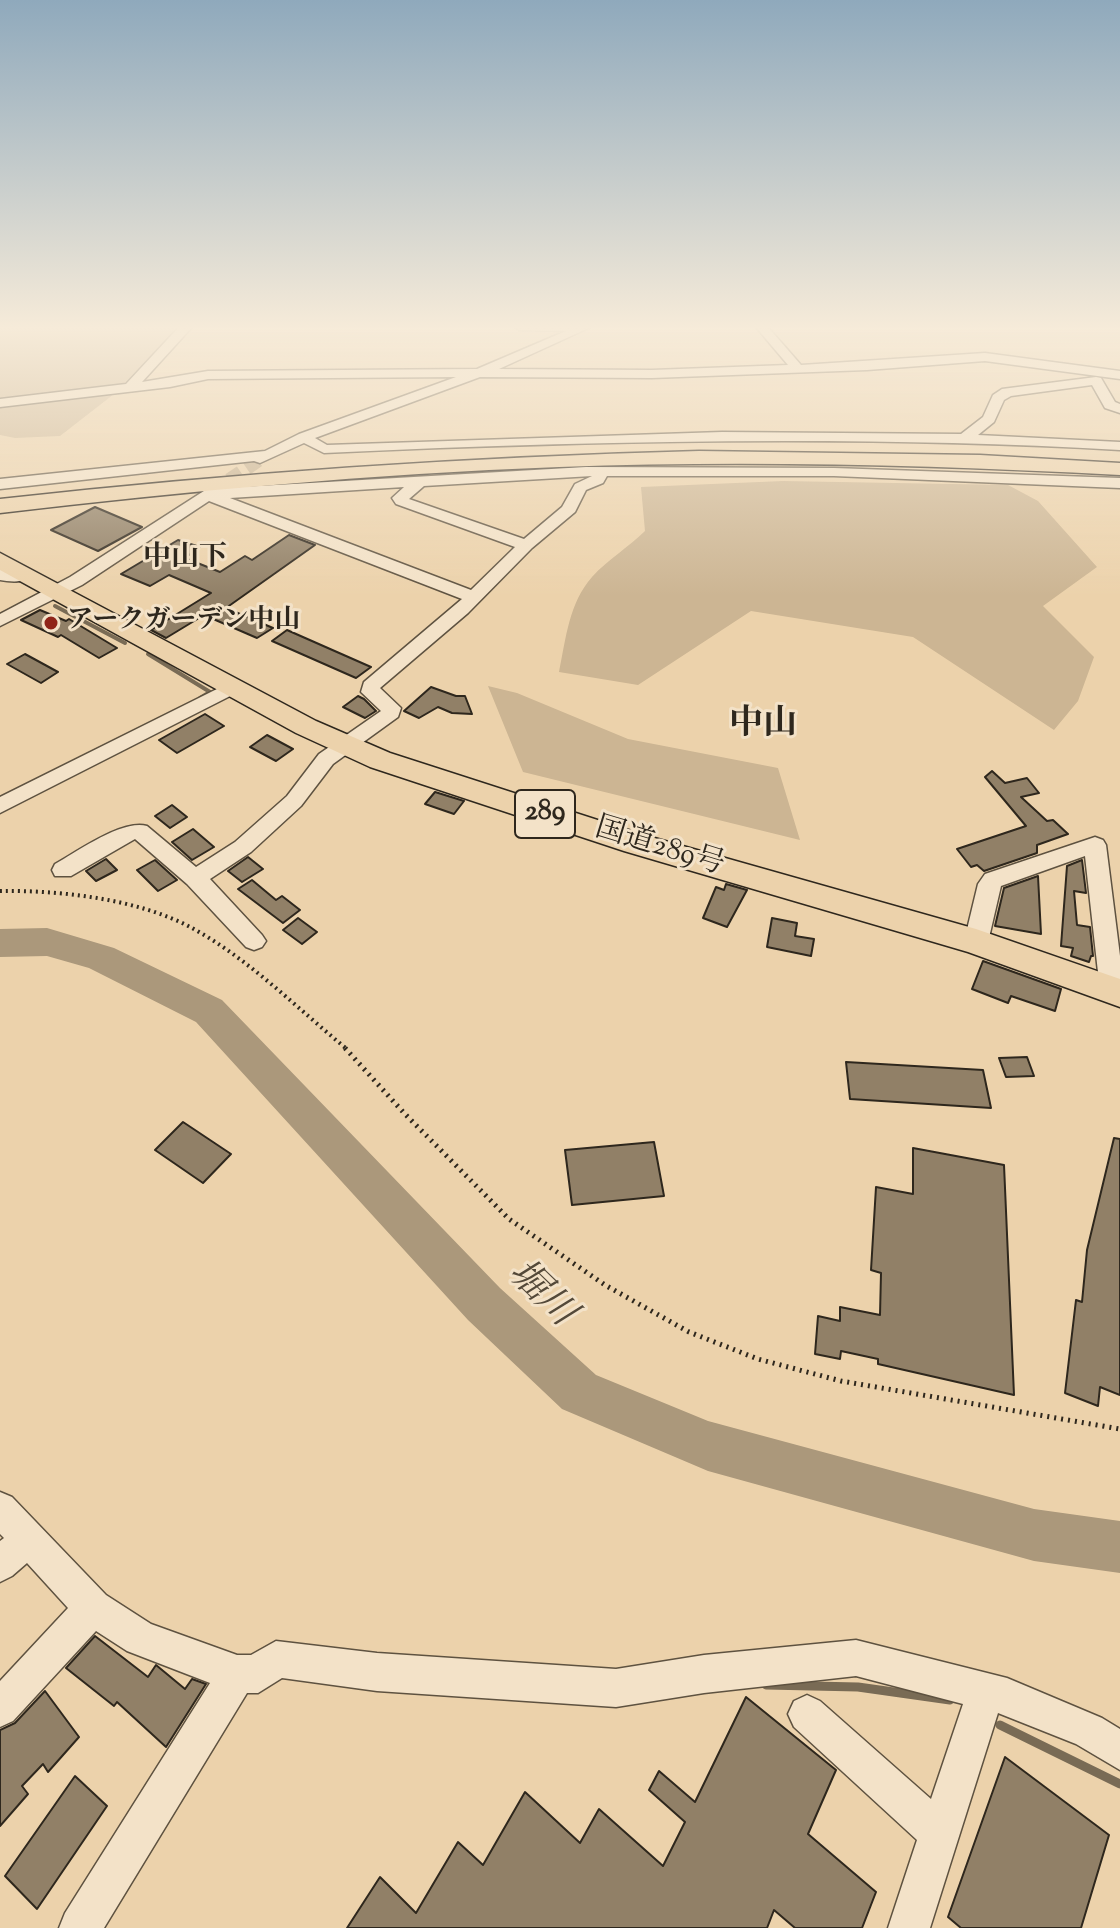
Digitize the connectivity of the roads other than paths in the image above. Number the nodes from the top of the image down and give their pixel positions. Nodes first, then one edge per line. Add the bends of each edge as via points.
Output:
1 (361, 416) edge
2 (990, 416) edge
3 (304, 437) junction
4 (963, 440) junction
5 (1120, 446) edge
6 (1120, 458) edge
7 (1120, 469) edge
8 (602, 471) junction
9 (422, 480) junction
10 (1120, 483) edge
11 (0, 484) edge
12 (209, 493) junction
13 (0, 494) edge
14 (0, 506) edge
15 (526, 545) junction
16 (0, 560) edge
17 (13, 574) edge
18 (58, 591) junction
19 (473, 597) junction
20 (0, 621) edge
21 (233, 687) junction
22 (344, 745) junction
23 (0, 806) edge
24 (63, 870) dead end
25 (195, 878) junction
26 (254, 941) dead end
27 (976, 942) junction
28 (1116, 992) edge
29 (0, 1509) edge
30 (29, 1539) junction
31 (0, 1564) edge
32 (93, 1608) junction
33 (237, 1674) junction
34 (986, 1691) junction
35 (0, 1708) edge
36 (807, 1714) dead end
37 (1120, 1751) edge
38 (940, 1834) junction
39 (80, 1928) edge
40 (909, 1928) edge

1 - 3 street
2 - 4 street
3 - 4 street via 324,449 539,438
3 - 11 street via 262,457
4 - 5 street
6 - 13 highway via 864,447 538,451 271,466
7 - 14 highway via 870,458 542,460 288,475
8 - 9 street
8 - 10 street via 834,472
8 - 15 street via 598,480 577,491 569,509
9 - 12 street
9 - 15 street via 401,501
12 - 18 street
12 - 19 street
15 - 19 street
16 - 17 highway, 国道289号 / 289
17 - 18 highway, 国道289号 / 289
18 - 20 street
18 - 21 highway, 国道289号 / 289
19 - 22 street via 371,686 370,692 391,713
21 - 22 highway, 国道289号 / 289
21 - 23 street
22 - 25 street via 243,847
22 - 27 highway, 国道289号 / 289 via 635,843
24 - 25 street via 139,831
25 - 26 street
27 - 28 highway, 国道289号 / 289
27 - 28 street via 993,880 1095,845
29 - 30 street
30 - 31 street
30 - 32 street
32 - 33 street via 140,1638
32 - 35 street
33 - 34 street via 258,1674 276,1659 377,1672 616,1688 856,1658
33 - 39 street
34 - 37 street via 1089,1731
34 - 38 street
36 - 38 street
38 - 40 street

